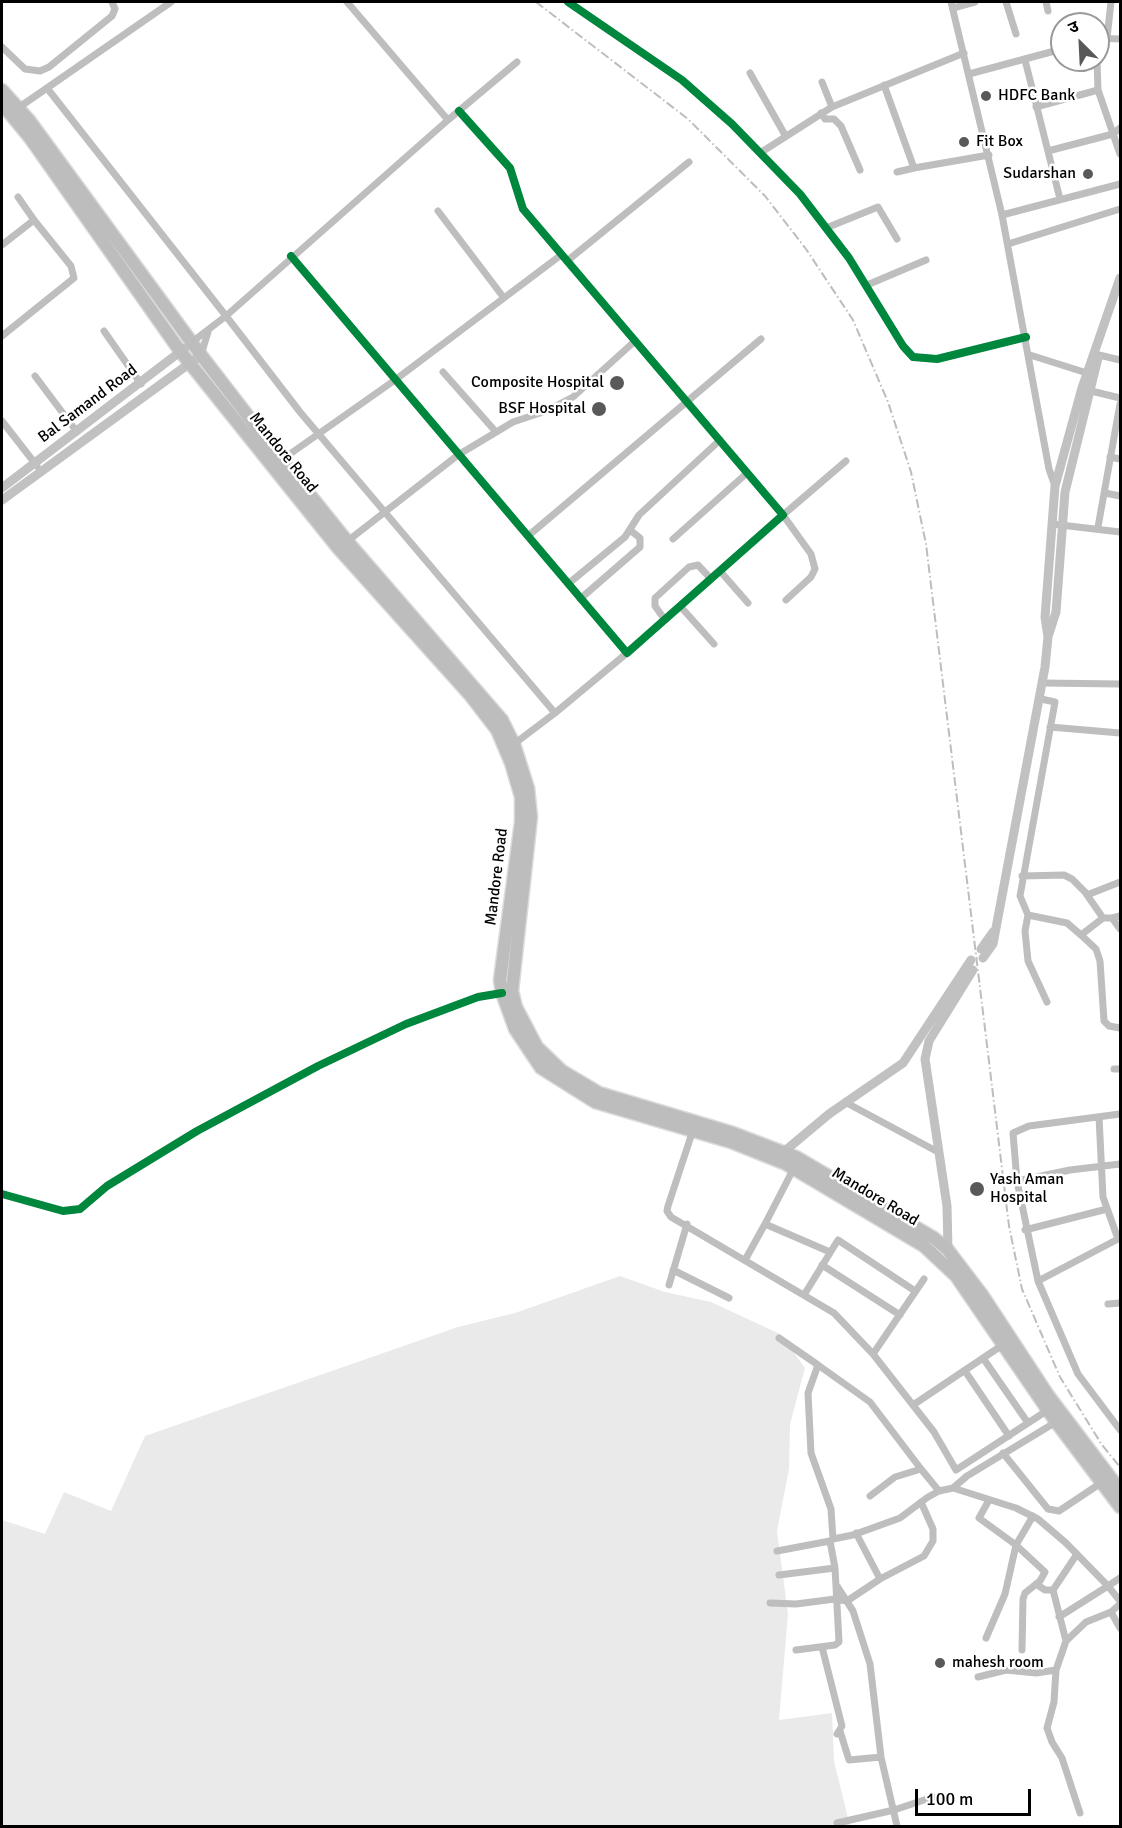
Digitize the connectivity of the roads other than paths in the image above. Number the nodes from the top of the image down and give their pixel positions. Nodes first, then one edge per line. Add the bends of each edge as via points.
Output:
1 (112, 2) edge
2 (171, 2) edge
3 (347, 2) edge
4 (568, 2) edge
5 (975, 2) edge
6 (1006, 2) edge
7 (1046, 2) edge
8 (952, 5) edge
9 (1048, 11) dead end
10 (1016, 34) dead end
11 (2, 47) edge
12 (964, 53) junction
13 (1050, 53) edge
14 (1025, 60) junction
15 (517, 62) dead end
16 (1097, 72) edge
17 (750, 73) dead end
18 (969, 74) junction
19 (822, 82) dead end
20 (884, 85) junction
21 (47, 88) junction
22 (2, 90) edge
23 (1098, 90) junction
24 (2, 104) edge
25 (832, 107) junction
26 (1036, 107) junction
27 (18, 108) junction
28 (459, 111) junction
29 (821, 113) junction
30 (448, 120) junction
31 (1120, 128) edge
32 (1113, 134) junction
33 (785, 135) junction
34 (1048, 151) junction
35 (760, 153) junction
36 (1120, 154) edge
37 (989, 155) junction
38 (689, 162) dead end
39 (914, 168) junction
40 (860, 170) dead end
41 (897, 172) dead end
42 (1120, 184) edge
43 (18, 197) dead end
44 (1060, 200) junction
45 (1120, 209) edge
46 (438, 211) dead end
47 (1002, 215) junction
48 (34, 220) junction
49 (826, 228) junction
50 (897, 239) dead end
51 (1008, 244) junction
52 (2, 245) edge
53 (291, 256) junction
54 (564, 258) junction
55 (926, 260) dead end
56 (1120, 278) edge
57 (867, 285) junction
58 (1120, 293) edge
59 (504, 298) junction
60 (226, 316) junction
61 (104, 331) dead end
62 (208, 332) junction
63 (2, 336) edge
64 (1026, 337) junction
65 (761, 339) dead end
66 (635, 341) junction
67 (192, 342) junction
68 (180, 351) junction
69 (201, 355) junction
70 (1030, 355) junction
71 (1099, 355) junction
72 (1120, 360) edge
73 (190, 363) junction
74 (443, 372) dead end
75 (1087, 373) junction
76 (35, 376) dead end
77 (395, 380) junction
78 (141, 384) junction
79 (1085, 389) junction
80 (1120, 398) edge
81 (687, 402) junction
82 (1120, 404) edge
83 (2, 421) edge
84 (1119, 423) edge
85 (77, 432) junction
86 (496, 432) junction
87 (317, 433) junction
88 (720, 440) junction
89 (458, 455) junction
90 (1110, 458) junction
91 (1047, 459) junction
92 (1120, 459) edge
93 (846, 461) dead end
94 (277, 464) junction
95 (37, 467) junction
96 (1059, 468) junction
97 (747, 473) junction
98 (1068, 475) junction
99 (1055, 486) junction
100 (2, 488) edge
101 (1065, 492) junction
102 (1105, 493) junction
103 (1120, 496) edge
104 (2, 500) edge
105 (383, 511) junction
106 (783, 515) junction
107 (1057, 524) junction
108 (1098, 527) junction
109 (630, 530) junction
110 (1120, 532) edge
111 (528, 536) junction
112 (673, 539) dead end
113 (343, 545) junction
114 (720, 571) junction
115 (711, 579) junction
116 (568, 584) junction
117 (580, 599) junction
118 (786, 600) dead end
119 (748, 603) dead end
120 (680, 606) junction
121 (665, 620) junction
122 (714, 644) dead end
123 (627, 653) junction
124 (1043, 683) junction
125 (1120, 684) edge
126 (1041, 699) junction
127 (555, 713) junction
128 (1050, 727) junction
129 (1120, 733) edge
130 (514, 744) junction
131 (1022, 876) junction
132 (1120, 882) edge
133 (1087, 895) junction
134 (1028, 915) junction
135 (1120, 916) edge
136 (1103, 918) junction
137 (1112, 918) junction
138 (1120, 929) edge
139 (1081, 935) junction
140 (982, 953) dead end
141 (971, 960) dead end
142 (973, 970) dead end
143 (502, 993) junction
144 (1047, 1002) dead end
145 (1120, 1028) edge
146 (845, 1102) junction
147 (1120, 1114) edge
148 (1099, 1117) junction
149 (693, 1130) junction
150 (938, 1152) junction
151 (779, 1156) junction
152 (797, 1163) junction
153 (1120, 1164) edge
154 (1102, 1165) junction
155 (1017, 1181) junction
156 (2, 1194) edge
157 (1107, 1209) junction
158 (687, 1224) junction
159 (765, 1224) junction
160 (1025, 1230) junction
161 (1119, 1239) edge
162 (948, 1250) junction
163 (830, 1252) junction
164 (745, 1260) junction
165 (822, 1265) junction
166 (673, 1270) junction
167 (924, 1279) dead end
168 (1038, 1281) junction
169 (669, 1285) dead end
170 (915, 1291) junction
171 (804, 1295) junction
172 (729, 1298) dead end
173 (1108, 1304) dead end
174 (1120, 1304) edge
175 (900, 1314) junction
176 (779, 1338) dead end
177 (1004, 1344) junction
178 (873, 1354) junction
179 (983, 1358) junction
180 (818, 1365) junction
181 (965, 1371) junction
182 (913, 1406) junction
183 (1048, 1410) junction
184 (1056, 1422) junction
185 (1028, 1423) junction
186 (1120, 1430) edge
187 (1009, 1436) junction
188 (1003, 1453) junction
189 (921, 1468) junction
190 (1101, 1484) junction
191 (953, 1488) junction
192 (1120, 1490) edge
193 (939, 1491) junction
194 (870, 1496) dead end
195 (989, 1500) junction
196 (921, 1502) junction
197 (1120, 1507) edge
198 (1033, 1516) junction
199 (856, 1533) junction
200 (832, 1540) junction
201 (1016, 1545) junction
202 (777, 1551) dead end
203 (1077, 1554) junction
204 (835, 1568) junction
205 (779, 1575) dead end
206 (1120, 1578) edge
207 (880, 1579) junction
208 (1036, 1584) junction
209 (837, 1586) junction
210 (1108, 1586) junction
211 (1053, 1590) junction
212 (835, 1599) junction
213 (847, 1601) junction
214 (1120, 1602) edge
215 (770, 1603) dead end
216 (1111, 1612) junction
217 (1059, 1617) junction
218 (1120, 1628) edge
219 (986, 1638) dead end
220 (1065, 1641) junction
221 (822, 1647) junction
222 (796, 1650) dead end
223 (1022, 1650) dead end
224 (1056, 1670) junction
225 (978, 1677) dead end
226 (881, 1757) junction
227 (933, 1797) dead end
228 (894, 1810) junction
229 (1080, 1813) dead end
230 (837, 1823) dead end
231 (897, 1827) edge

1 - 11 street via 112,16 40,71 25,69
2 - 21 street
3 - 30 street
4 - 35 street via 682,80
5 - 8 street
6 - 10 street
7 - 9 street
8 - 12 street
12 - 18 street
12 - 20 street
13 - 14 street
14 - 18 street
14 - 26 street
15 - 28 street
16 - 23 street
17 - 33 street
18 - 37 street
19 - 25 street
20 - 25 street
20 - 39 street
21 - 27 street
21 - 60 street
22 - 27 highway, Mandore Road
23 - 26 street
23 - 32 street
24 - 68 highway, Mandore Road
25 - 29 street
26 - 34 street
27 - 67 highway, Mandore Road
28 - 30 street
28 - 54 street via 510,168 519,203
29 - 33 street
29 - 40 street via 841,126
30 - 53 street
31 - 32 street
32 - 34 street
32 - 36 street
33 - 35 street
34 - 44 street
35 - 49 street
37 - 39 street
37 - 47 street
38 - 54 street
39 - 41 street
42 - 44 street
43 - 48 street
44 - 47 street
45 - 51 street
46 - 59 street
47 - 51 street
48 - 52 street
48 - 63 street via 71,266 74,278
49 - 50 street via 878,207
49 - 57 street
51 - 64 street
53 - 60 street
53 - 77 street
54 - 59 street
54 - 66 street
55 - 57 street
56 - 75 main road
57 - 64 street via 903,346 919,359 937,359
58 - 71 main road
59 - 77 street
60 - 62 street
60 - 87 street
61 - 78 street
62 - 67 street
62 - 69 street
64 - 70 street
65 - 81 street
66 - 81 street
66 - 86 street via 573,397
67 - 68 main road, Bal Samand Road
67 - 69 highway, Mandore Road
68 - 73 highway, Mandore Road
68 - 78 main road, Bal Samand Road
69 - 73 main road, Bal Samand Road
69 - 94 highway, Mandore Road
70 - 75 street
70 - 91 street
71 - 72 street
71 - 79 main road
73 - 94 highway, Mandore Road
73 - 95 main road, Bal Samand Road
74 - 86 street
75 - 79 main road
76 - 85 street
77 - 87 street
77 - 89 street
78 - 85 main road, Bal Samand Road
79 - 80 street
79 - 96 main road
79 - 98 main road
81 - 88 street
81 - 111 street
82 - 84 street
83 - 95 street
84 - 90 street
85 - 95 main road, Bal Samand Road
86 - 89 street
87 - 94 street
87 - 105 street
88 - 97 street
88 - 109 street via 639,515
89 - 105 street
89 - 111 street
90 - 92 street
90 - 102 street
91 - 96 street
91 - 99 street
93 - 106 street
94 - 113 highway, Mandore Road
95 - 100 main road, Bal Samand Road
95 - 104 main road, Bal Samand Road
96 - 98 street
96 - 99 main road
97 - 106 street
97 - 112 street
98 - 101 main road
99 - 101 street
99 - 107 main road
101 - 107 main road
102 - 103 street
102 - 108 street
105 - 113 street
105 - 127 street
106 - 114 street
106 - 118 street via 811,554 815,569
107 - 108 street
107 - 124 main road via 1054,621 1048,637
108 - 110 street
109 - 116 street
109 - 117 street via 640,538 640,547
111 - 116 street
113 - 130 highway, Mandore Road via 474,684 502,720
113 - 143 highway, Mandore Road via 497,730 511,763 521,798 502,962
114 - 115 street
114 - 119 street
115 - 120 street
115 - 121 street via 698,565 689,567 655,598 655,606
116 - 117 street
117 - 123 street
120 - 121 street
120 - 122 street
121 - 123 street
123 - 127 street
124 - 125 street
124 - 126 main road
126 - 128 street via 1055,702
126 - 140 main road via 993,932
127 - 130 street
128 - 129 street
128 - 131 street
130 - 151 highway, Mandore Road via 528,788 531,817 512,991 537,1047 562,1071 599,1093 733,1133
131 - 133 street via 1064,875
131 - 134 street via 1020,896
132 - 133 street
133 - 136 street
134 - 139 street via 1067,923
134 - 144 street via 1028,961
135 - 137 street
136 - 137 street
136 - 139 street
137 - 138 street
139 - 145 street via 1096,949 1100,962 1104,1021
141 - 146 main road via 907,1059
142 - 150 main road via 934,1033 926,1054 925,1074
143 - 149 highway, Mandore Road via 508,1014 529,1053 555,1079 595,1102
143 - 156 street via 478,997 406,1024 327,1062 197,1131 107,1186 80,1209 63,1211
146 - 150 street
146 - 151 main road
147 - 148 street
148 - 154 street
148 - 155 street via 1014,1130
149 - 151 highway, Mandore Road
149 - 158 street via 667,1211
150 - 162 main road via 947,1206
151 - 152 highway, Mandore Road
152 - 159 street
152 - 162 highway, Mandore Road via 921,1230
152 - 177 highway, Mandore Road via 933,1253 956,1276
153 - 154 street
154 - 155 street
154 - 157 street
155 - 160 street
157 - 160 street
157 - 161 street
158 - 164 street
158 - 166 street
159 - 163 street
159 - 164 street
160 - 168 street
161 - 168 street
162 - 192 highway, Mandore Road via 1048,1395
163 - 165 street
163 - 170 street via 838,1240
164 - 171 street
165 - 171 street
165 - 175 street
166 - 169 street
166 - 172 street
167 - 170 street
168 - 186 street via 1078,1374
170 - 175 street
171 - 178 street via 834,1313
173 - 174 street
175 - 178 street
176 - 180 street
177 - 179 street
177 - 183 highway, Mandore Road
178 - 182 street
179 - 181 street
179 - 185 street
180 - 189 street via 870,1402
180 - 200 street via 808,1393 811,1453 831,1509
181 - 182 street
181 - 187 street
182 - 187 street via 957,1470
183 - 184 highway, Mandore Road
183 - 185 street
184 - 188 street
184 - 190 highway, Mandore Road
185 - 187 street
188 - 190 street via 1048,1509 1059,1511
188 - 191 street
189 - 193 street
189 - 194 street via 895,1477
190 - 197 highway, Mandore Road
191 - 193 street
191 - 195 street
193 - 196 street
195 - 198 street
195 - 201 street via 979,1518
196 - 199 street via 891,1523
196 - 207 street via 933,1530 933,1541 924,1556
198 - 201 street
198 - 203 street
199 - 200 street
199 - 207 street
200 - 202 street
200 - 204 street
201 - 208 street via 1045,1572
201 - 219 street via 1005,1594
203 - 210 street
203 - 211 street
204 - 205 street
204 - 209 street
206 - 210 street
207 - 213 street
208 - 211 street
208 - 223 street via 1023,1599
209 - 212 street
209 - 213 street
210 - 214 street
210 - 217 street
211 - 217 street
212 - 213 street
212 - 215 street
212 - 221 street via 839,1642
213 - 226 street via 874,1681
214 - 216 street
216 - 218 street
216 - 220 street via 1086,1622
217 - 220 street
220 - 224 street
221 - 222 street
221 - 226 street via 842,1726 838,1732 849,1760
224 - 225 street via 1006,1670
224 - 229 street via 1047,1728 1062,1758
226 - 228 street
227 - 228 street
228 - 230 street
228 - 231 street

